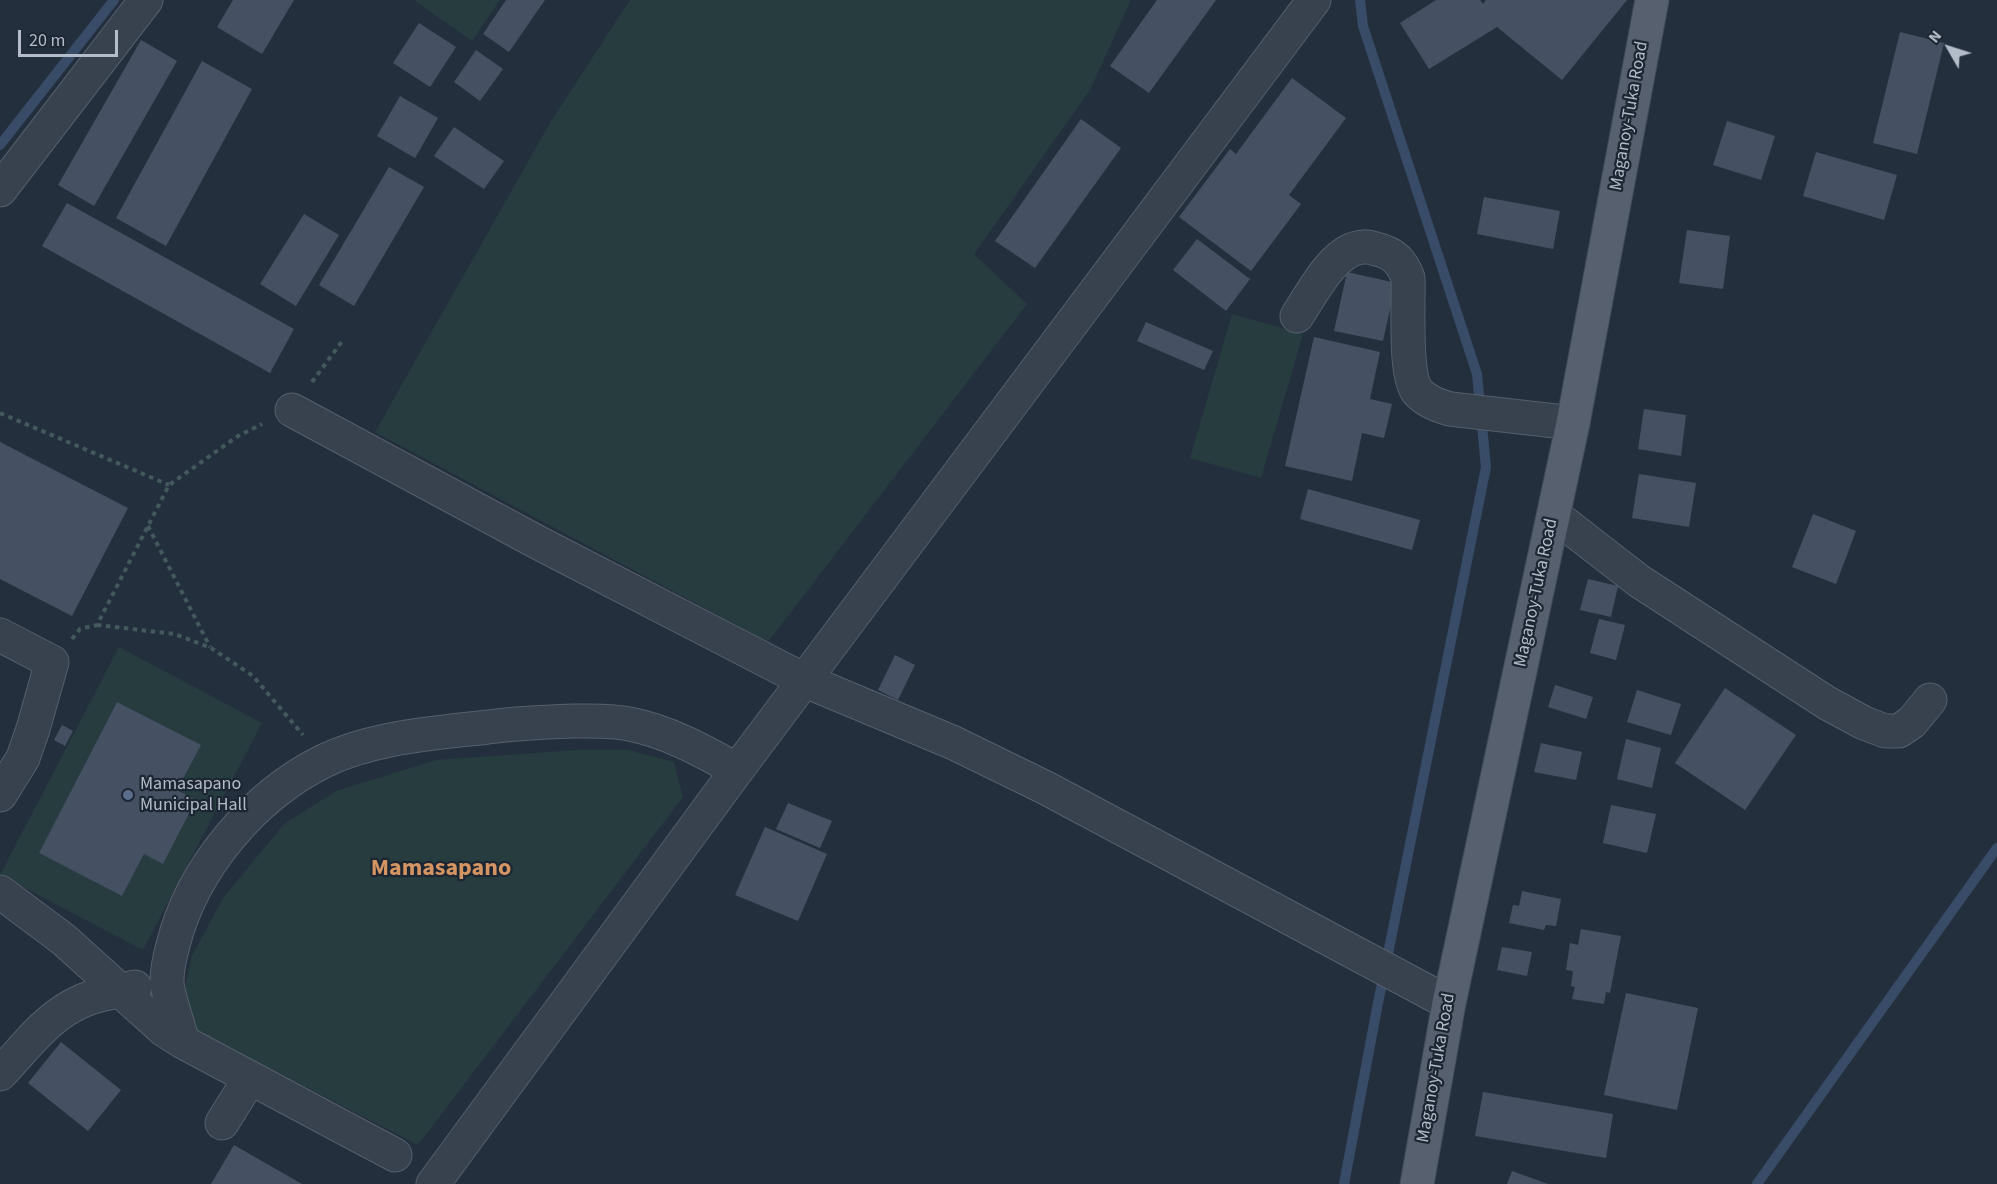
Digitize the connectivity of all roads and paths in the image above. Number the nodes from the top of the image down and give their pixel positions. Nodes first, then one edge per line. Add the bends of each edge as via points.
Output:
1 (146, 0) edge
2 (1314, 0) edge
3 (1652, 0) edge
4 (0, 190) edge
5 (1298, 316) dead end
6 (343, 340) dead end
7 (292, 410) junction
8 (0, 413) edge
9 (1573, 423) junction
10 (169, 485) junction
11 (1554, 515) junction
12 (148, 525) junction
13 (97, 625) junction
14 (0, 635) edge
15 (211, 648) junction
16 (52, 662) junction
17 (806, 681) junction
18 (1930, 700) dead end
19 (325, 760) junction
20 (737, 770) junction
21 (0, 795) edge
22 (0, 892) edge
23 (166, 982) junction
24 (119, 991) junction
25 (1449, 1003) junction
26 (183, 1042) junction
27 (0, 1074) edge
28 (250, 1078) junction
29 (222, 1123) dead end
30 (395, 1155) dead end
31 (433, 1184) edge
32 (1416, 1184) edge

1 - 4 street
2 - 17 street
3 - 9 main road, Maganoy-Tuka Road
5 - 9 street via 1342,254 1363,247 1388,251 1404,266 1408,278 1410,366 1418,392 1450,409
6 - 7 path
7 - 10 path via 238,436
7 - 17 street
8 - 10 path
9 - 11 main road, Maganoy-Tuka Road
10 - 12 path
11 - 18 street via 1664,598 1864,723 1885,731 1899,731
11 - 25 main road, Maganoy-Tuka Road
12 - 13 path
12 - 15 path
13 - 15 path via 175,634
13 - 16 path via 80,629
14 - 16 street
15 - 19 path via 253,676
16 - 21 street via 23,758
17 - 20 street
17 - 25 street via 954,743 1046,788
19 - 20 street via 415,735 524,722 595,721 629,723 698,748
19 - 23 street via 280,787 253,811 201,876 179,920
20 - 31 street
22 - 24 street via 63,939
23 - 24 street
23 - 26 street
24 - 26 street
24 - 27 street via 70,1006
25 - 32 main road, Maganoy-Tuka Road
26 - 28 street
28 - 29 street
28 - 30 street

